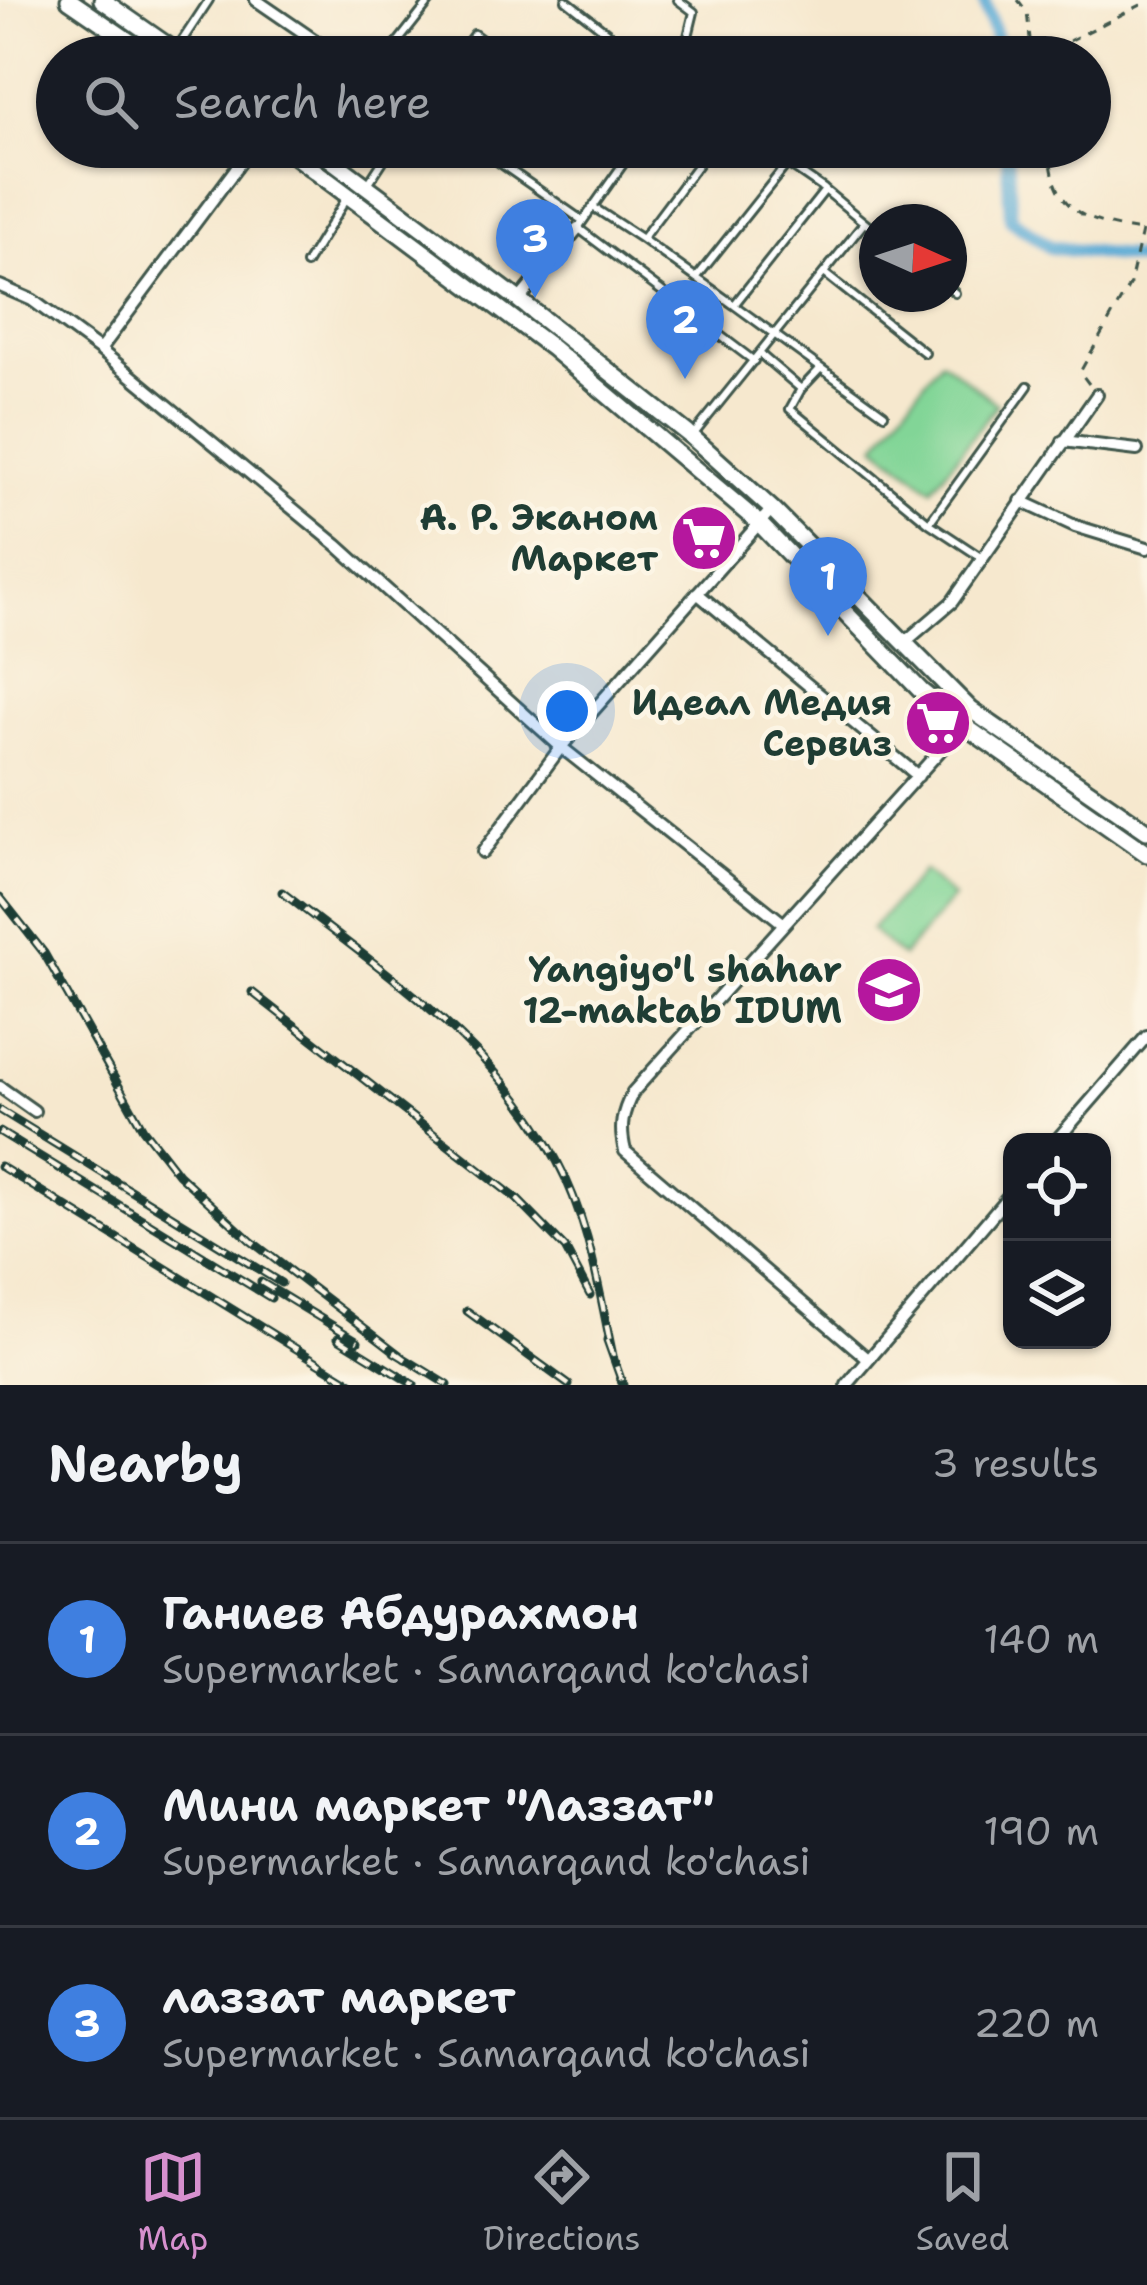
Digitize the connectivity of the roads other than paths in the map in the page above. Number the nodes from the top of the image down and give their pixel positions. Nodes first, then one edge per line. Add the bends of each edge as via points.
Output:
1 (69, 0) edge
2 (102, 0) edge
3 (209, 0) edge
4 (256, 0) edge
5 (431, 0) edge
6 (566, 0) edge
7 (678, 0) edge
8 (121, 36) edge
9 (154, 36) edge
10 (190, 36) edge
11 (308, 36) edge
12 (403, 36) edge
13 (611, 36) edge
14 (688, 36) edge
15 (236, 168) edge
16 (312, 168) edge
17 (344, 168) edge
18 (378, 168) edge
19 (505, 168) edge
20 (618, 168) edge
21 (695, 168) edge
22 (784, 168) edge
23 (793, 168) edge
24 (367, 185) junction
25 (825, 190) junction
26 (349, 195) junction
27 (592, 207) junction
28 (859, 219) edge
29 (581, 224) junction
30 (859, 229) edge
31 (642, 238) junction
32 (306, 264) dead end
33 (824, 273) junction
34 (697, 277) junction
35 (0, 286) edge
36 (519, 300) junction
37 (734, 305) junction
38 (776, 335) junction
39 (100, 350) junction
40 (925, 352) dead end
41 (757, 357) junction
42 (819, 369) junction
43 (1028, 386) dead end
44 (801, 389) junction
45 (1097, 395) road end
46 (884, 414) dead end
47 (692, 437) junction
48 (1063, 441) junction
49 (1137, 450) dead end
50 (1022, 500) junction
51 (772, 508) junction
52 (759, 523) junction
53 (929, 523) junction
54 (1147, 548) edge
55 (985, 559) junction
56 (697, 593) junction
57 (904, 642) junction
58 (963, 725) junction
59 (561, 747) junction
60 (918, 776) junction
61 (1147, 831) edge
62 (483, 853) dead end
63 (1147, 854) edge
64 (784, 924) junction
65 (1147, 1036) edge
66 (0, 1087) edge
67 (34, 1111) dead end
68 (1063, 1133) edge
69 (1003, 1202) edge
70 (868, 1359) junction
71 (847, 1385) edge

1 - 8 main road
2 - 9 main road
3 - 10 lane
4 - 11 street
5 - 12 lane
6 - 13 lane
7 - 14 lane via 694,12
15 - 39 street
16 - 26 main road
17 - 24 main road
18 - 24 lane
19 - 29 lane
20 - 27 lane
21 - 31 lane
22 - 34 lane
23 - 25 lane
24 - 36 main road
25 - 28 lane
25 - 37 lane
26 - 32 lane
26 - 52 main road via 537,336
27 - 29 lane
27 - 31 lane
29 - 36 street
29 - 41 lane
30 - 33 lane
31 - 34 lane
33 - 38 lane
33 - 40 lane
34 - 37 lane
35 - 39 street
36 - 47 main road
37 - 38 lane
38 - 41 lane
38 - 42 lane
39 - 59 street via 337,544
41 - 44 lane
41 - 47 lane
42 - 44 lane
42 - 46 lane
43 - 53 lane
44 - 53 lane via 790,409
45 - 48 street
47 - 51 main road
48 - 49 street
48 - 50 street
50 - 54 street
50 - 55 street
51 - 52 street
51 - 57 main road
52 - 56 street
52 - 58 main road
53 - 55 lane
55 - 57 street via 952,602
56 - 59 street
56 - 60 street
57 - 61 main road via 971,710
58 - 60 street
58 - 63 main road
59 - 62 street
59 - 64 street
60 - 64 street
64 - 70 street via 633,1092 620,1132 625,1150
65 - 68 street
66 - 67 street
69 - 70 street
70 - 71 street

